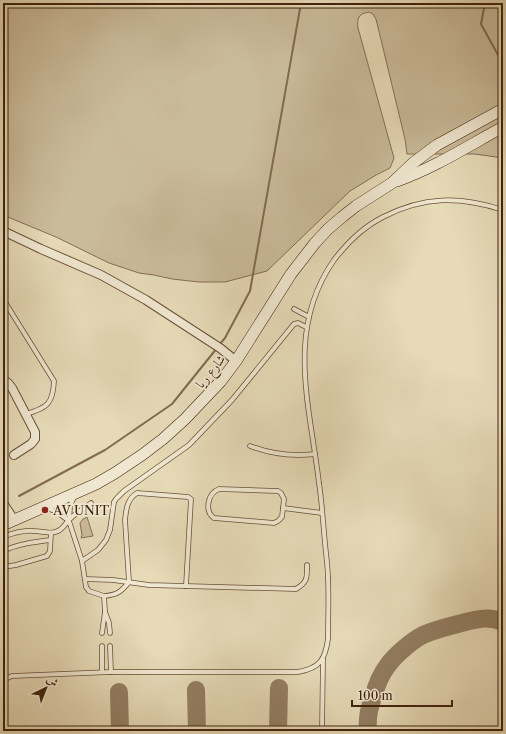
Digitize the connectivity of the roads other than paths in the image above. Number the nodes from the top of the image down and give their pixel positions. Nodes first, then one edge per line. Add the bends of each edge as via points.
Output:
1 (503, 110) edge
2 (503, 127) edge
3 (392, 182) junction
4 (503, 210) edge
5 (3, 231) edge
6 (3, 299) edge
7 (294, 309) dead end
8 (309, 317) junction
9 (306, 327) junction
10 (236, 361) junction
11 (3, 380) edge
12 (26, 414) junction
13 (250, 446) dead end
14 (315, 454) junction
15 (14, 455) dead end
16 (76, 493) junction
17 (91, 503) dead end
18 (3, 505) edge
19 (43, 507) junction
20 (283, 508) junction
21 (322, 513) junction
22 (68, 521) junction
23 (8, 522) edge
24 (51, 533) junction
25 (3, 537) edge
26 (50, 540) junction
27 (3, 551) edge
28 (82, 561) junction
29 (307, 565) dead end
30 (3, 567) edge
31 (85, 579) junction
32 (129, 582) junction
33 (186, 586) junction
34 (104, 596) junction
35 (105, 612) junction
36 (102, 633) dead end
37 (110, 633) dead end
38 (102, 646) dead end
39 (110, 646) dead end
40 (323, 659) junction
41 (102, 672) junction
42 (111, 672) junction
43 (3, 680) edge
44 (322, 731) edge

1 - 3 main road via 437,145
2 - 3 main road via 432,166
3 - 10 main road, شارع ريا via 342,217 315,243 291,274
4 - 8 lane via 472,202 440,200 417,204 380,218 358,234 339,254 320,283
5 - 10 street via 101,275 146,300
6 - 12 lane via 54,381 54,393 47,405
7 - 8 lane
8 - 9 lane
9 - 14 lane via 304,374
9 - 28 lane via 294,324 232,400 189,445 116,499 106,540 98,550
10 - 16 main road, شارع ريا via 205,399 163,440 115,473
11 - 12 street via 8,382
12 - 15 street via 35,432 35,439
13 - 14 lane via 282,455
14 - 21 lane
16 - 19 main road, شارع ريا
16 - 22 lane via 70,506
17 - 22 lane
18 - 23 street
19 - 22 lane
19 - 23 main road, شارع ريا
20 - 20 lane via 283,497 278,491 219,489 210,496 208,511 214,518 274,523 282,517
20 - 21 lane
21 - 40 lane via 328,578 328,639
22 - 24 lane via 59,531
22 - 28 lane
24 - 25 lane via 25,531
24 - 26 lane
26 - 27 lane via 28,543
26 - 30 lane via 48,556
28 - 31 lane
29 - 33 lane via 306,581 296,589
31 - 32 lane
31 - 34 lane via 89,591
32 - 33 lane
32 - 33 lane via 125,520 127,505 137,493 191,498
32 - 34 lane via 114,595
34 - 35 lane
35 - 36 lane
35 - 37 lane
38 - 41 lane
39 - 42 lane
40 - 42 lane via 316,666 298,672
40 - 44 lane
41 - 42 lane
41 - 43 lane via 12,676

